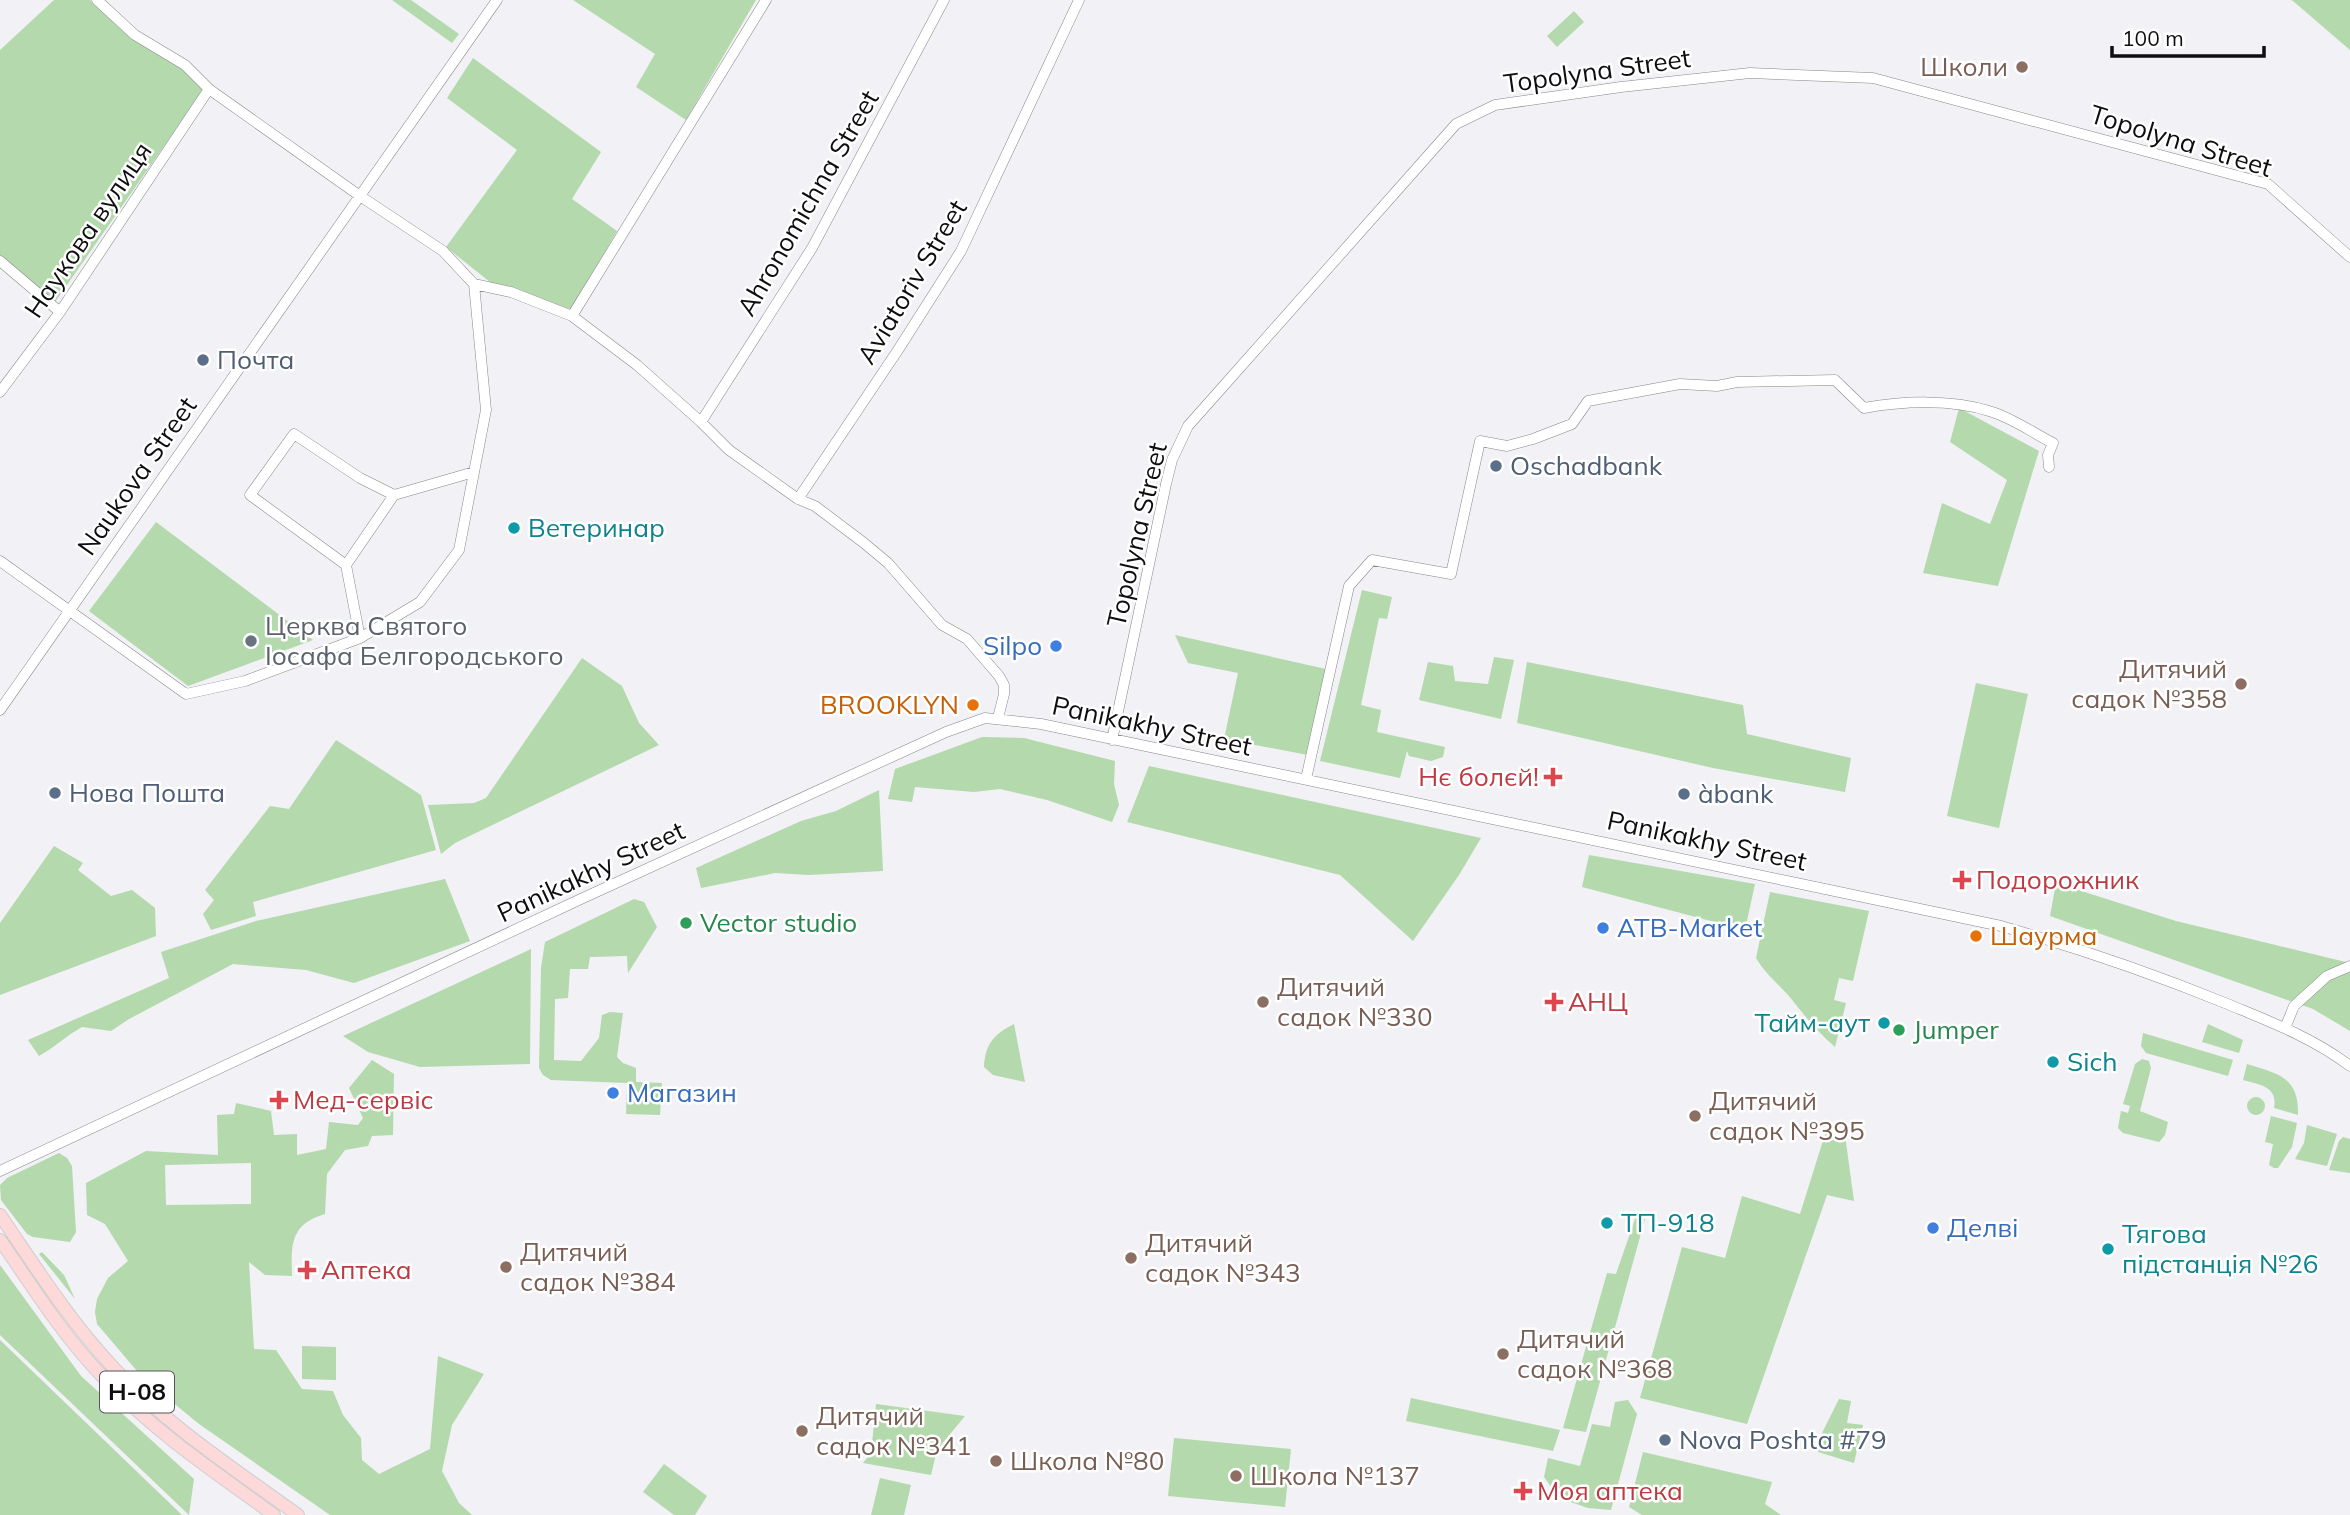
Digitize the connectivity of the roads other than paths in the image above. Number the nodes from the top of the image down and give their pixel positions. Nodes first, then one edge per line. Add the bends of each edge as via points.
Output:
1 (97, 0) edge
2 (497, 0) edge
3 (766, 0) edge
4 (944, 0) edge
5 (1079, 0) edge
6 (209, 89) junction
7 (360, 196) junction
8 (2350, 257) edge
9 (0, 261) edge
10 (474, 284) junction
11 (60, 312) junction
12 (572, 316) junction
13 (0, 392) edge
14 (701, 422) junction
15 (2049, 467) dead end
16 (474, 472) junction
17 (394, 495) junction
18 (798, 499) junction
19 (0, 561) edge
20 (346, 565) junction
21 (69, 609) junction
22 (360, 638) junction
23 (0, 710) edge
24 (998, 718) junction
25 (1112, 740) junction
26 (1306, 779) junction
27 (2350, 966) edge
28 (2285, 1028) junction
29 (2350, 1066) edge
30 (0, 1171) edge
31 (0, 1215) edge
32 (0, 1240) edge
33 (199, 1444) junction
34 (191, 1455) junction
35 (274, 1515) edge
36 (298, 1515) edge

1 - 6 street via 135,34 185,65
2 - 7 street, Naukova Street
3 - 12 street
4 - 14 street, Ahronomichna Street via 813,248
5 - 18 street, Aviatoriv Street via 961,251
6 - 7 street
6 - 11 street, Наукова вулиця
7 - 10 street via 443,251
7 - 21 street, Naukova Street
8 - 25 street, Topolyna Street via 2268,184 1873,78 1750,73 1495,105 1456,124 1188,425 1166,484
9 - 11 street
10 - 12 street via 511,292
10 - 16 street via 486,410
11 - 13 street, Наукова вулиця
12 - 14 street via 611,343
14 - 18 street via 729,450
15 - 26 street via 2053,443 1991,411 1958,404 1888,403 1864,408 1835,380 1680,384 1588,401 1572,424 1533,439 1507,446 1480,442 1451,574 1372,560 1349,586
16 - 17 street
16 - 22 street via 458,550 420,602
17 - 20 street
17 - 20 street via 294,433 250,495
18 - 24 street via 815,506 880,556 942,625 973,646 1004,685
19 - 21 street
20 - 22 street
21 - 22 street via 186,694 245,681
21 - 23 street, Naukova Street
24 - 25 street, Panikakhy Street
24 - 30 street, Panikakhy Street via 971,721 925,741
25 - 26 street, Panikakhy Street
26 - 28 street, Panikakhy Street via 2001,926 2147,972
27 - 28 street via 2327,976 2294,1006
28 - 29 street, Panikakhy Street
31 - 33 main road, Н-08 via 94,1346 138,1392
32 - 34 main road, Н-08 via 102,1377
33 - 34 main road
33 - 36 main road, Н-08
34 - 35 main road, Н-08

